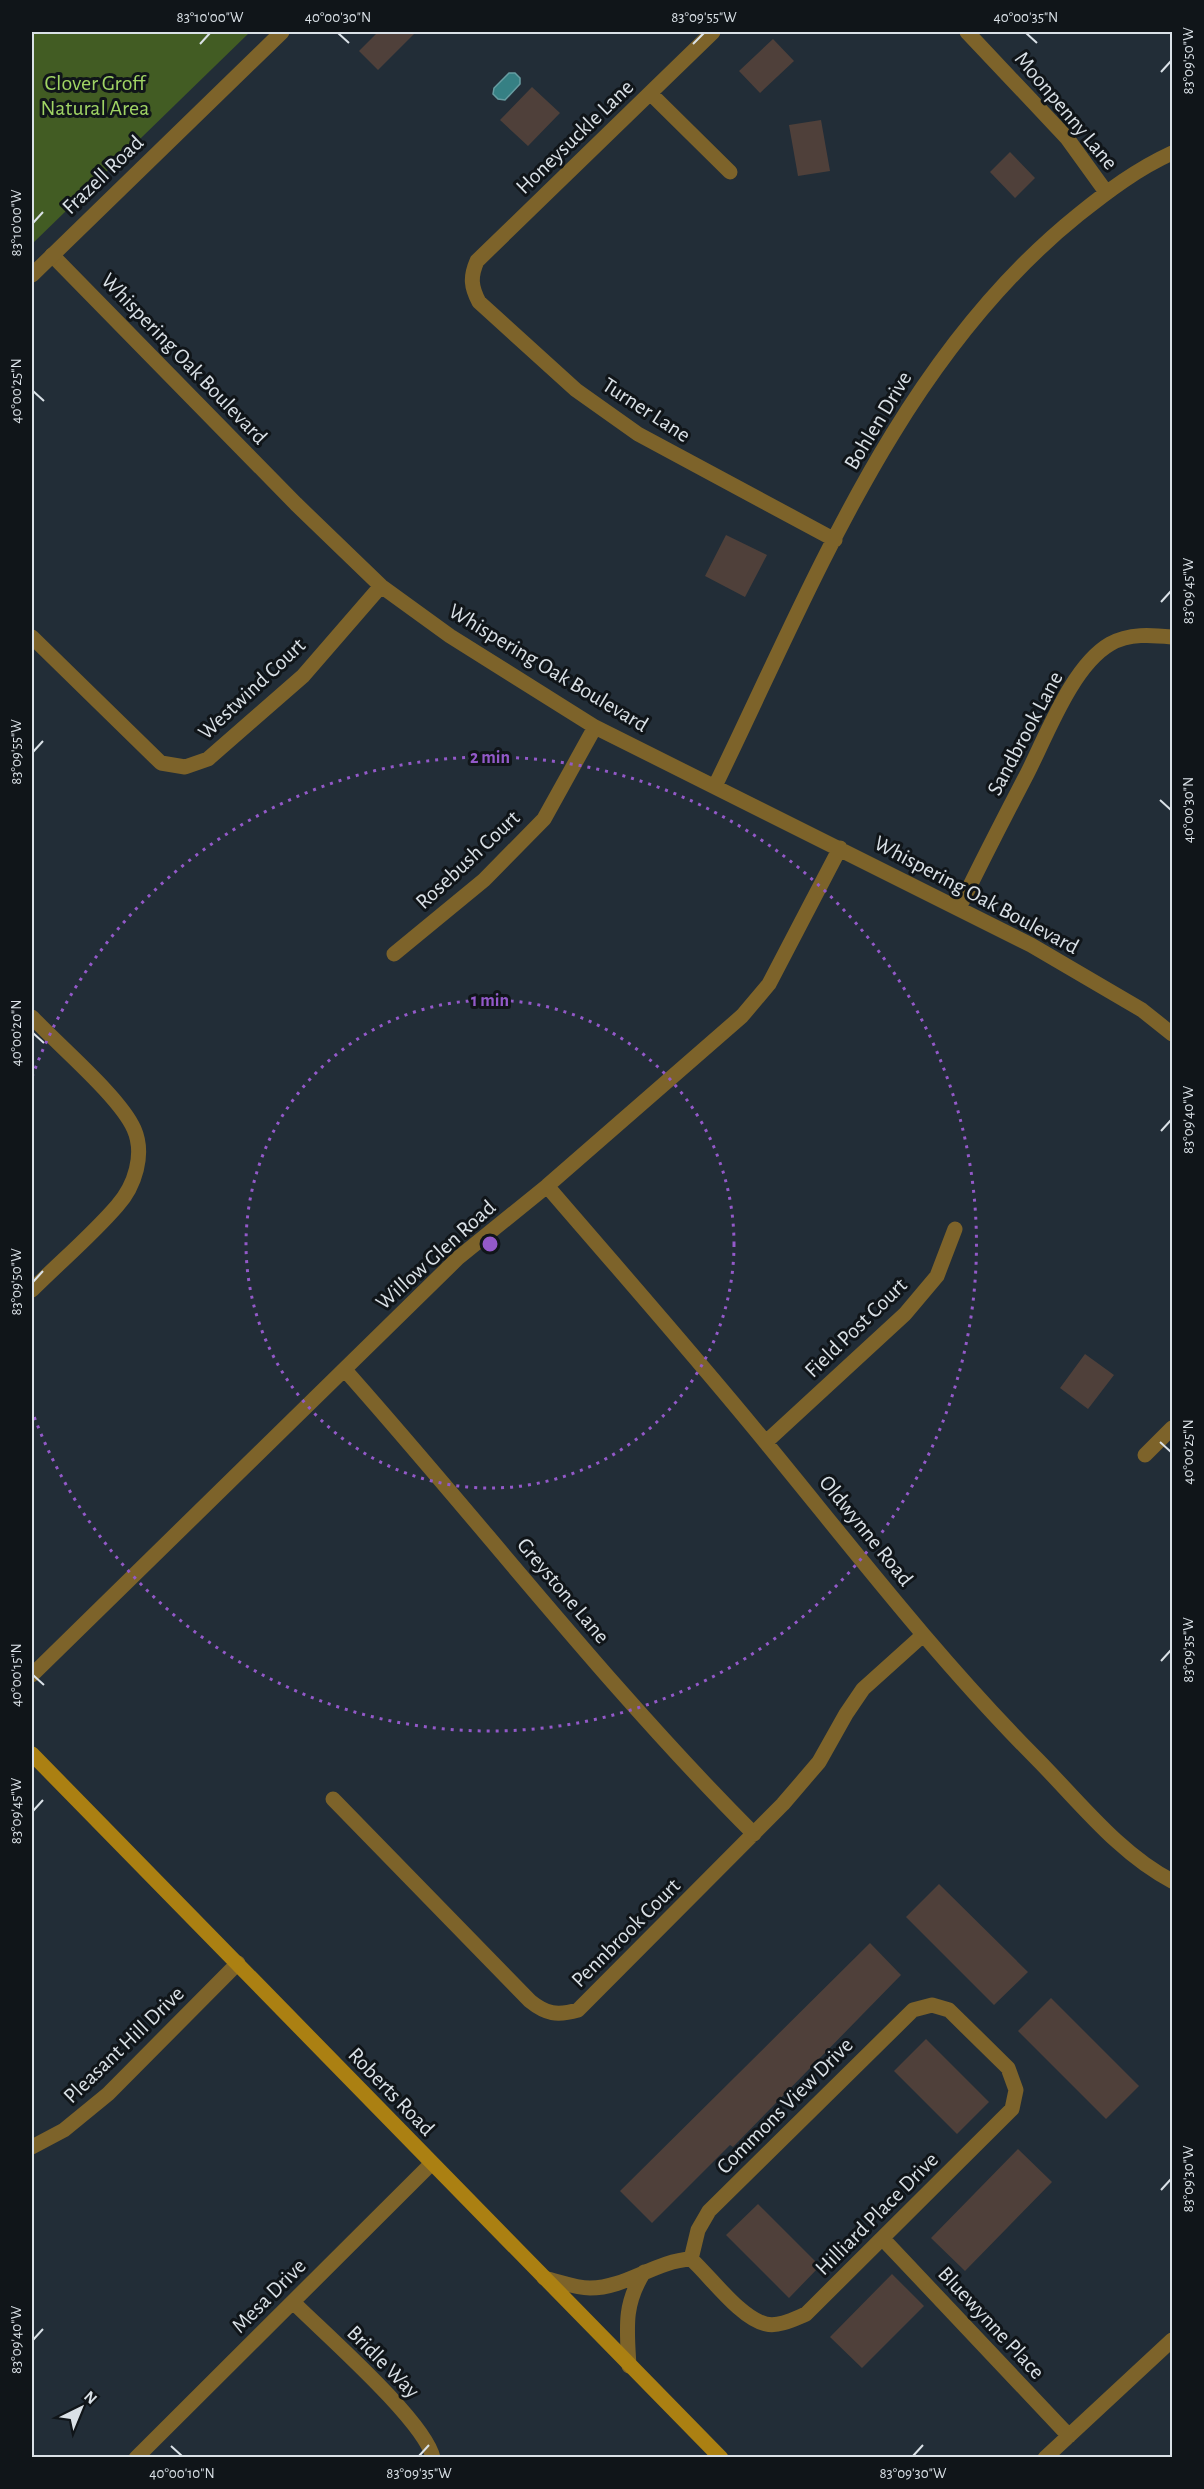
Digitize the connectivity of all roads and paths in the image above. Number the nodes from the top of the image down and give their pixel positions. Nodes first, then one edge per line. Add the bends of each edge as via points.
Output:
1 (282, 32) edge
2 (714, 32) edge
3 (967, 32) edge
4 (651, 94) junction
5 (1173, 153) edge
6 (730, 172) dead end
7 (1106, 192) junction
8 (52, 255) junction
9 (32, 274) edge
10 (471, 276) joint
11 (835, 540) junction
12 (381, 586) junction
13 (32, 637) edge
14 (1173, 637) edge
15 (595, 727) junction
16 (715, 786) junction
17 (840, 848) junction
18 (958, 908) junction
19 (394, 954) dead end
20 (32, 1017) edge
21 (1173, 1034) edge
22 (548, 1186) junction
23 (956, 1229) dead end
24 (32, 1290) edge
25 (345, 1370) junction
26 (1173, 1428) edge
27 (766, 1442) junction
28 (1145, 1455) dead end
29 (923, 1635) junction
30 (32, 1675) edge
31 (32, 1754) edge
32 (333, 1799) dead end
33 (754, 1833) junction
34 (1173, 1881) edge
35 (238, 1963) junction
36 (932, 2005) joint
37 (32, 2147) edge
38 (431, 2164) junction
39 (883, 2239) junction
40 (691, 2259) junction
41 (644, 2272) junction
42 (544, 2278) junction
43 (293, 2302) junction
44 (1173, 2340) edge
45 (630, 2366) junction
46 (1068, 2436) junction
47 (136, 2457) edge
48 (433, 2457) edge
49 (722, 2457) edge
50 (1046, 2457) edge

1 - 8 street, Frazell Road
2 - 4 street, Honeysuckle Lane
3 - 7 street, Moonpenny Lane via 1067,138
4 - 6 street
4 - 10 street, Honeysuckle Lane via 477,261
5 - 7 street, Bohlen Drive
7 - 11 street, Bohlen Drive via 1027,259 971,320 915,396
8 - 9 street, Frazell Road
8 - 12 street, Whispering Oak Boulevard
10 - 11 street, Turner Lane via 479,302 576,390 648,439
11 - 16 street, Bohlen Drive
12 - 13 street, Westwind Court via 303,676 208,759 185,767 161,763
12 - 15 street, Whispering Oak Boulevard via 450,636
14 - 18 street, Sandbrook Lane via 1130,637 1093,657 1069,691
15 - 16 street, Whispering Oak Boulevard
15 - 19 street, Rosebush Court via 544,819 484,880
16 - 17 street, Whispering Oak Boulevard
17 - 18 street, Whispering Oak Boulevard
17 - 22 street, Willow Glen Road via 769,984 742,1016
18 - 21 street, Whispering Oak Boulevard via 1031,945 1142,1010
20 - 24 street via 119,1106 134,1130 139,1158 132,1183 118,1205
22 - 25 street, Willow Glen Road via 458,1258
22 - 27 street, Oldwynne Road
23 - 27 street, Field Post Court via 937,1276 905,1314
25 - 30 street, Willow Glen Road
25 - 33 street, Greystone Lane via 686,1766
26 - 28 street
27 - 29 street, Oldwynne Road
29 - 33 street, Pennbrook Court via 863,1689 819,1762
29 - 34 street, Oldwynne Road via 999,1720 1124,1848 1148,1868
31 - 35 main road, Roberts Road
32 - 33 street, Pennbrook Court via 530,2001 544,2012 561,2015 578,2010 591,1999
35 - 37 street, Pleasant Hill Drive via 108,2094 64,2130
35 - 38 main road, Roberts Road
36 - 39 street, Hilliard Place Drive via 949,2010 1008,2068 1016,2090 1012,2109
36 - 40 street, Commons View Drive via 913,2010 709,2211 698,2230
38 - 42 main road, Roberts Road
38 - 43 street, Mesa Drive
39 - 40 street, Hilliard Place Drive via 806,2314 785,2323 766,2324 746,2314
39 - 46 street, Bluewynne Place
40 - 41 street via 672,2260
41 - 42 street via 614,2284 588,2288
41 - 45 street via 629,2303
42 - 45 main road, Roberts Road
43 - 47 street, Mesa Drive
43 - 48 street, Bridle Way via 410,2419 431,2446
44 - 46 street
45 - 49 main road, Roberts Road
46 - 50 street

